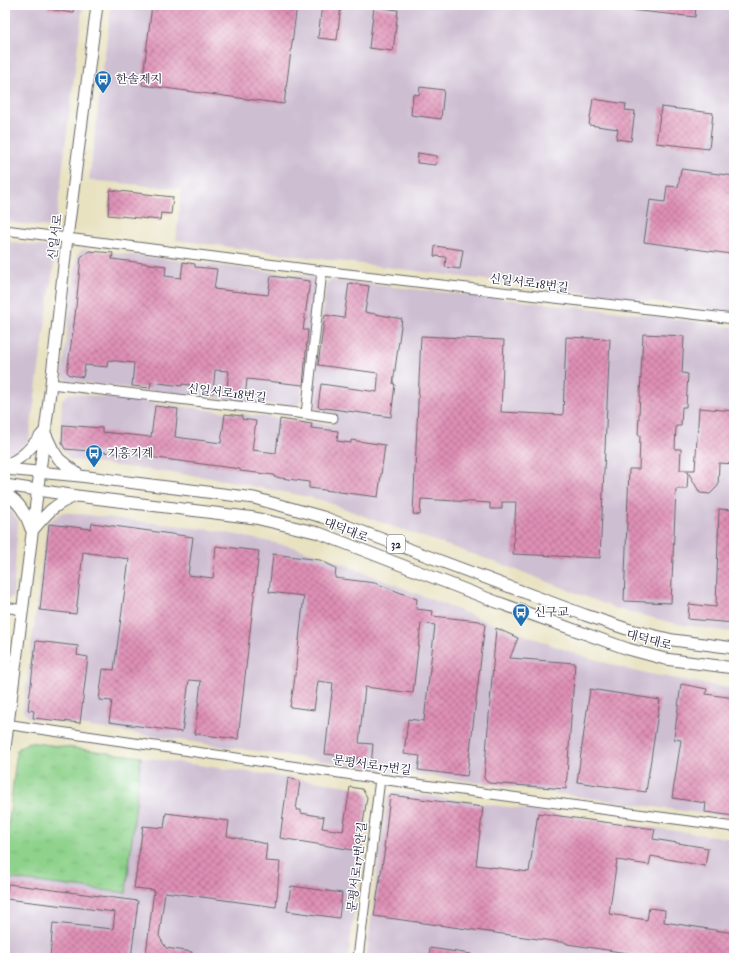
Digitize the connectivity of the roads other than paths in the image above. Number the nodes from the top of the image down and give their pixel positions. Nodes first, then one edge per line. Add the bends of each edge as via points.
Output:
1 (97, 5) edge
2 (5, 230) edge
3 (68, 238) junction
4 (322, 272) junction
5 (734, 319) edge
6 (51, 384) junction
7 (306, 414) junction
8 (333, 418) dead end
9 (44, 432) junction
10 (5, 465) edge
11 (5, 469) edge
12 (40, 472) junction
13 (80, 476) junction
14 (5, 485) edge
15 (38, 490) junction
16 (5, 493) edge
17 (77, 496) junction
18 (32, 531) junction
19 (5, 607) edge
20 (22, 610) junction
21 (734, 641) edge
22 (718, 645) junction
23 (734, 648) edge
24 (734, 668) edge
25 (6, 725) edge
26 (5, 748) edge
27 (380, 779) junction
28 (734, 827) edge
29 (358, 958) edge

1 - 3 main road, 신일서로
2 - 3 street, 신일서로18번길
3 - 4 street, 신일서로18번길
3 - 6 main road, 신일서로
4 - 5 street, 신일서로18번길
4 - 7 street
6 - 7 street, 신일서로18번길
6 - 9 main road, 신일서로
7 - 8 street, 신일서로18번길
9 - 10 main road via 24,454
9 - 12 main road, 신일서로
9 - 13 main road via 59,459
11 - 12 main road, 대덕대로 / 32
12 - 13 main road, 대덕대로 / 32
12 - 15 main road, 신일서로
13 - 22 main road, 대덕대로 / 32 via 254,498 323,517 613,624 673,640
14 - 15 main road, 대덕대로 / 32
15 - 17 main road, 대덕대로 / 32
15 - 18 main road, 신일서로
16 - 18 main road via 18,502
17 - 18 main road via 66,499 52,508
17 - 24 main road, 대덕대로 / 32 via 254,518 319,532 628,649 665,659
18 - 20 main road, 신일서로
19 - 20 street
20 - 25 main road, 신일서로
21 - 22 street
22 - 23 main road, 대덕대로 / 32
25 - 26 main road, 신일서로
25 - 27 street, 문평서로17번길
27 - 28 street, 문평서로17번길
27 - 29 street, 문평서로17번안길

